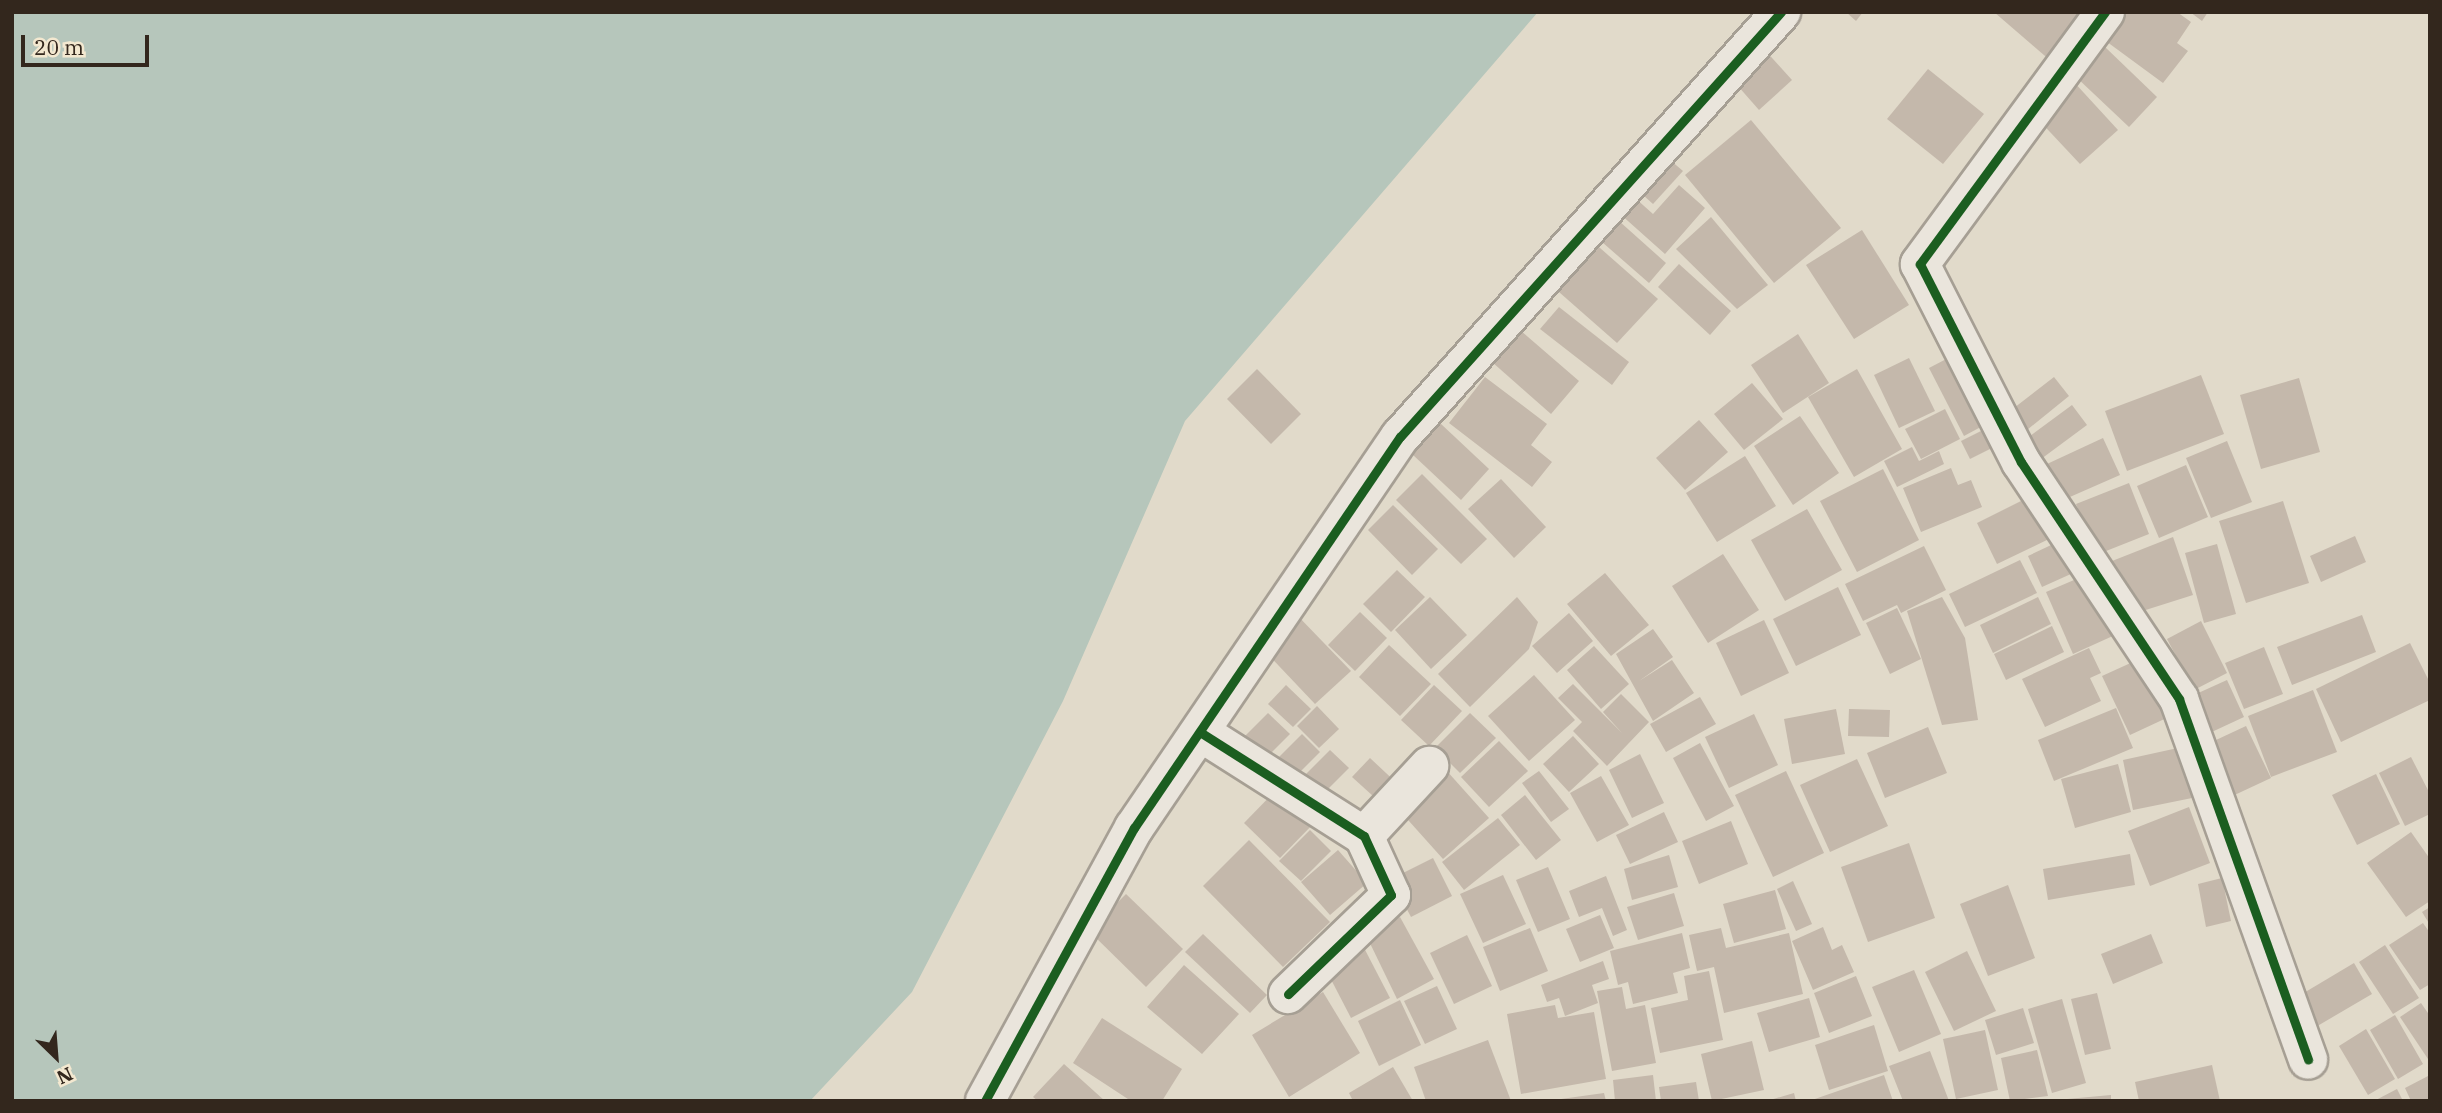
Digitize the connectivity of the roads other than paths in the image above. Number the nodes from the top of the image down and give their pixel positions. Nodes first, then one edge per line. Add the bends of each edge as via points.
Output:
1 (1781, 12) edge
2 (2105, 12) edge
3 (1200, 732) junction
4 (1429, 766) dead end
5 (1364, 836) junction
6 (1289, 994) dead end
7 (2308, 1060) dead end
8 (985, 1101) edge

1 - 3 street via 1400,437
2 - 7 street via 1920,264 2021,462 2179,699
3 - 5 street
3 - 8 street via 1133,828
4 - 5 street
5 - 6 street via 1391,895

